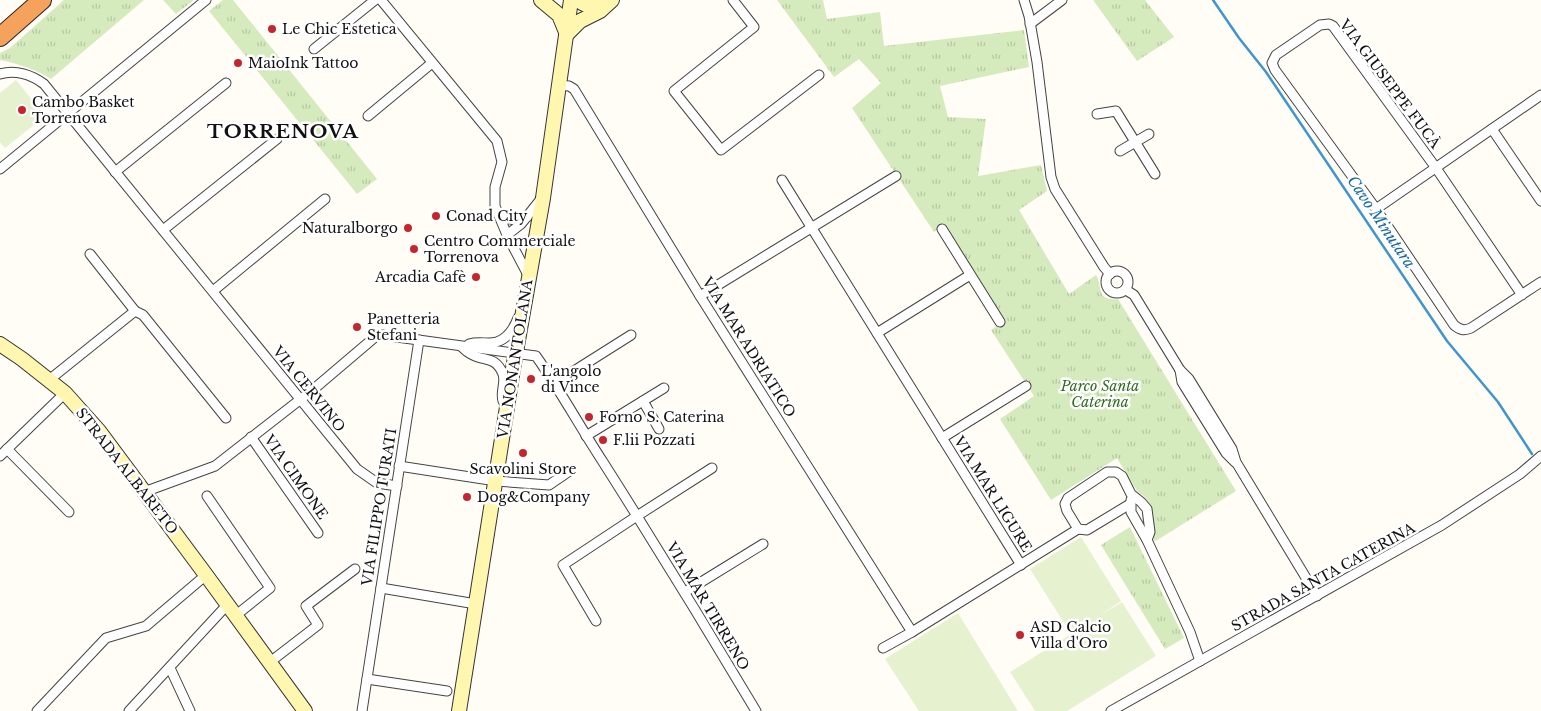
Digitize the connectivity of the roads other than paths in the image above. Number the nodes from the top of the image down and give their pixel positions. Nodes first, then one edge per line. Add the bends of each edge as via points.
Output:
1 (24, 0) edge
2 (42, 0) edge
3 (206, 0) edge
4 (375, 0) edge
5 (381, 0) edge
6 (542, 0) edge
7 (571, 0) edge
8 (578, 0) edge
9 (612, 0) edge
10 (733, 0) edge
11 (1024, 0) edge
12 (1062, 0) edge
13 (0, 21) edge
14 (1030, 24) junction
15 (567, 34) junction
16 (0, 37) edge
17 (314, 49) dead end
18 (432, 63) junction
19 (0, 74) edge
20 (819, 76) dead end
21 (226, 83) dead end
22 (559, 85) junction
23 (1541, 96) edge
24 (69, 114) junction
25 (1097, 114) dead end
26 (368, 116) dead end
27 (1492, 129) junction
28 (1149, 134) dead end
29 (277, 139) dead end
30 (1135, 142) junction
31 (1120, 151) dead end
32 (1436, 168) junction
33 (0, 169) edge
34 (116, 172) junction
35 (1155, 174) dead end
36 (896, 176) dead end
37 (782, 180) dead end
38 (543, 198) junction
39 (325, 199) dead end
40 (1541, 201) edge
41 (1376, 209) junction
42 (500, 216) junction
43 (527, 217) junction
44 (812, 228) junction
45 (942, 229) dead end
46 (163, 230) junction
47 (507, 235) junction
48 (90, 254) dead end
49 (1110, 274) junction
50 (528, 275) junction
51 (970, 275) junction
52 (1541, 282) edge
53 (1126, 290) junction
54 (212, 291) junction
55 (1522, 295) junction
56 (700, 296) junction
57 (524, 304) junction
58 (134, 311) junction
59 (1000, 322) dead end
60 (877, 333) junction
61 (631, 335) dead end
62 (419, 340) junction
63 (0, 344) edge
64 (461, 346) junction
65 (515, 353) junction
66 (49, 380) junction
67 (555, 383) junction
68 (1026, 386) dead end
69 (664, 388) dead end
70 (65, 393) junction
71 (300, 399) junction
72 (642, 401) junction
73 (506, 410) junction
74 (226, 418) dead end
75 (659, 429) dead end
76 (586, 436) junction
77 (251, 438) junction
78 (942, 438) junction
79 (4, 453) edge
80 (1541, 456) edge
81 (399, 466) junction
82 (712, 468) dead end
83 (571, 470) dead end
84 (496, 481) junction
85 (397, 486) junction
86 (144, 492) junction
87 (207, 496) dead end
88 (1131, 499) junction
89 (69, 512) dead end
90 (637, 516) junction
91 (1078, 529) junction
92 (318, 532) dead end
93 (1147, 540) junction
94 (763, 544) dead end
95 (1021, 565) junction
96 (355, 569) dead end
97 (206, 575) junction
98 (381, 588) junction
99 (685, 592) junction
100 (1317, 596) junction
101 (476, 604) junction
102 (231, 610) junction
103 (596, 621) dead end
104 (912, 632) junction
105 (883, 648) dead end
106 (1200, 661) junction
107 (270, 662) junction
108 (170, 668) junction
109 (367, 678) junction
110 (447, 691) dead end
111 (37, 711) edge
112 (129, 711) edge
113 (190, 711) edge
114 (305, 711) edge
115 (362, 711) edge
116 (459, 711) edge
117 (756, 711) edge
118 (1111, 711) edge

1 - 13 highway
2 - 16 highway
3 - 24 street
4 - 17 street
5 - 18 street
6 - 15 main road via 559,16
7 - 15 main road, VIA NONANTOLANA
8 - 9 main road via 594,7
9 - 15 main road via 600,11 580,21
10 - 20 street via 754,27 674,91 721,150
11 - 14 street
12 - 14 street
14 - 49 street via 1051,177 1055,189
15 - 22 main road, VIA NONANTOLANA
18 - 26 street
18 - 42 street via 497,141 502,162 495,206
19 - 24 street, VIA CERVINO via 15,73 37,79
21 - 34 street
22 - 38 main road, VIA NONANTOLANA
22 - 56 street, VIA MAR ADRIATICO via 574,90
23 - 27 street, VIA GIUSEPPE FUCÀ
24 - 33 street
24 - 34 street, VIA CERVINO
25 - 30 street via 1116,111
27 - 32 street, VIA GIUSEPPE FUCÀ
27 - 40 street
28 - 30 street
29 - 46 street
30 - 31 street
30 - 35 street
32 - 41 street, VIA GIUSEPPE FUCÀ
32 - 41 street, VIA GIUSEPPE FUCÀ via 1333,26 1324,23 1315,28 1276,55 1273,67
32 - 55 street, VIA GIUSEPPE FUCÀ
34 - 46 street, VIA CERVINO
36 - 44 street
37 - 44 street, VIA MAR LIGURE
38 - 43 street
38 - 50 main road, VIA NONANTOLANA
39 - 54 street
41 - 55 street, VIA GIUSEPPE FUCÀ via 1458,328 1471,328
42 - 43 street via 512,220
42 - 47 street
43 - 47 street
44 - 56 street
44 - 60 street, VIA MAR LIGURE
45 - 51 street
46 - 54 street, VIA CERVINO
47 - 50 street
48 - 58 street
49 - 53 street via 1117,271 1125,274 1129,281
49 - 53 street via 1106,284 1111,291 1119,293
50 - 57 main road, VIA NONANTOLANA
51 - 59 street
51 - 60 street
52 - 55 street, VIA GIUSEPPE FUCÀ
53 - 100 street via 1134,295 1180,370 1182,382 1226,453 1236,462
54 - 71 street, VIA CERVINO
56 - 104 street, VIA MAR ADRIATICO
57 - 64 street, VIA CIMONE via 512,330 502,340
57 - 65 main road, VIA NONANTOLANA
58 - 66 street
58 - 74 street via 143,315
60 - 78 street, VIA MAR LIGURE
61 - 67 street
62 - 64 street, VIA CIMONE
62 - 71 street, VIA CIMONE via 375,337
62 - 81 street, VIA FILIPPO TURATI
63 - 66 main road, STRADA ALBARETO
64 - 65 street, VIA CIMONE
64 - 73 street, VIA CIMONE via 471,355 492,360 499,367 504,379 502,398
65 - 67 street, VIA MAR TIRRENO via 536,356
65 - 73 main road, VIA NONANTOLANA
66 - 70 main road, STRADA ALBARETO
67 - 76 street, VIA MAR TIRRENO
68 - 78 street, VIA MAR LIGURE
69 - 72 street
70 - 79 street
70 - 86 main road, STRADA ALBARETO via 99,431
71 - 77 street, VIA CIMONE
71 - 85 street, VIA CERVINO via 357,469 377,483
72 - 75 street
72 - 76 street
73 - 84 main road, VIA NONANTOLANA
76 - 90 street, VIA MAR TIRRENO
77 - 86 street, VIA CIMONE via 215,466
77 - 92 street, VIA CIMONE
78 - 95 street, VIA MAR LIGURE
79 - 89 street
80 - 100 street, STRADA SANTA CATERINA via 1520,474 1442,526
81 - 84 street
81 - 85 street, VIA FILIPPO TURATI
82 - 90 street
83 - 84 street via 549,485
84 - 101 main road, VIA NONANTOLANA
85 - 98 street, VIA FILIPPO TURATI
86 - 97 main road, STRADA ALBARETO
87 - 102 street via 270,588
88 - 91 street via 1087,530
88 - 91 street via 1122,476 1107,472 1068,498 1065,504 1067,511
88 - 93 street via 1131,512
88 - 93 street via 1141,502 1147,509 1150,532
90 - 99 street, VIA MAR TIRRENO
90 - 103 street via 563,565
91 - 95 street
93 - 106 street
94 - 99 street
95 - 104 street
96 - 107 street via 306,606 318,625
97 - 102 main road, STRADA ALBARETO
97 - 111 street via 146,626 106,638
98 - 101 street
98 - 109 street, VIA FILIPPO TURATI
99 - 117 street, VIA MAR TIRRENO
100 - 106 street, STRADA SANTA CATERINA
101 - 116 main road, VIA NONANTOLANA
102 - 107 main road, STRADA ALBARETO
102 - 108 street
104 - 105 street
106 - 118 street, STRADA SANTA CATERINA
107 - 114 main road, STRADA ALBARETO
108 - 112 street
108 - 113 street
109 - 110 street
109 - 115 street, VIA FILIPPO TURATI

